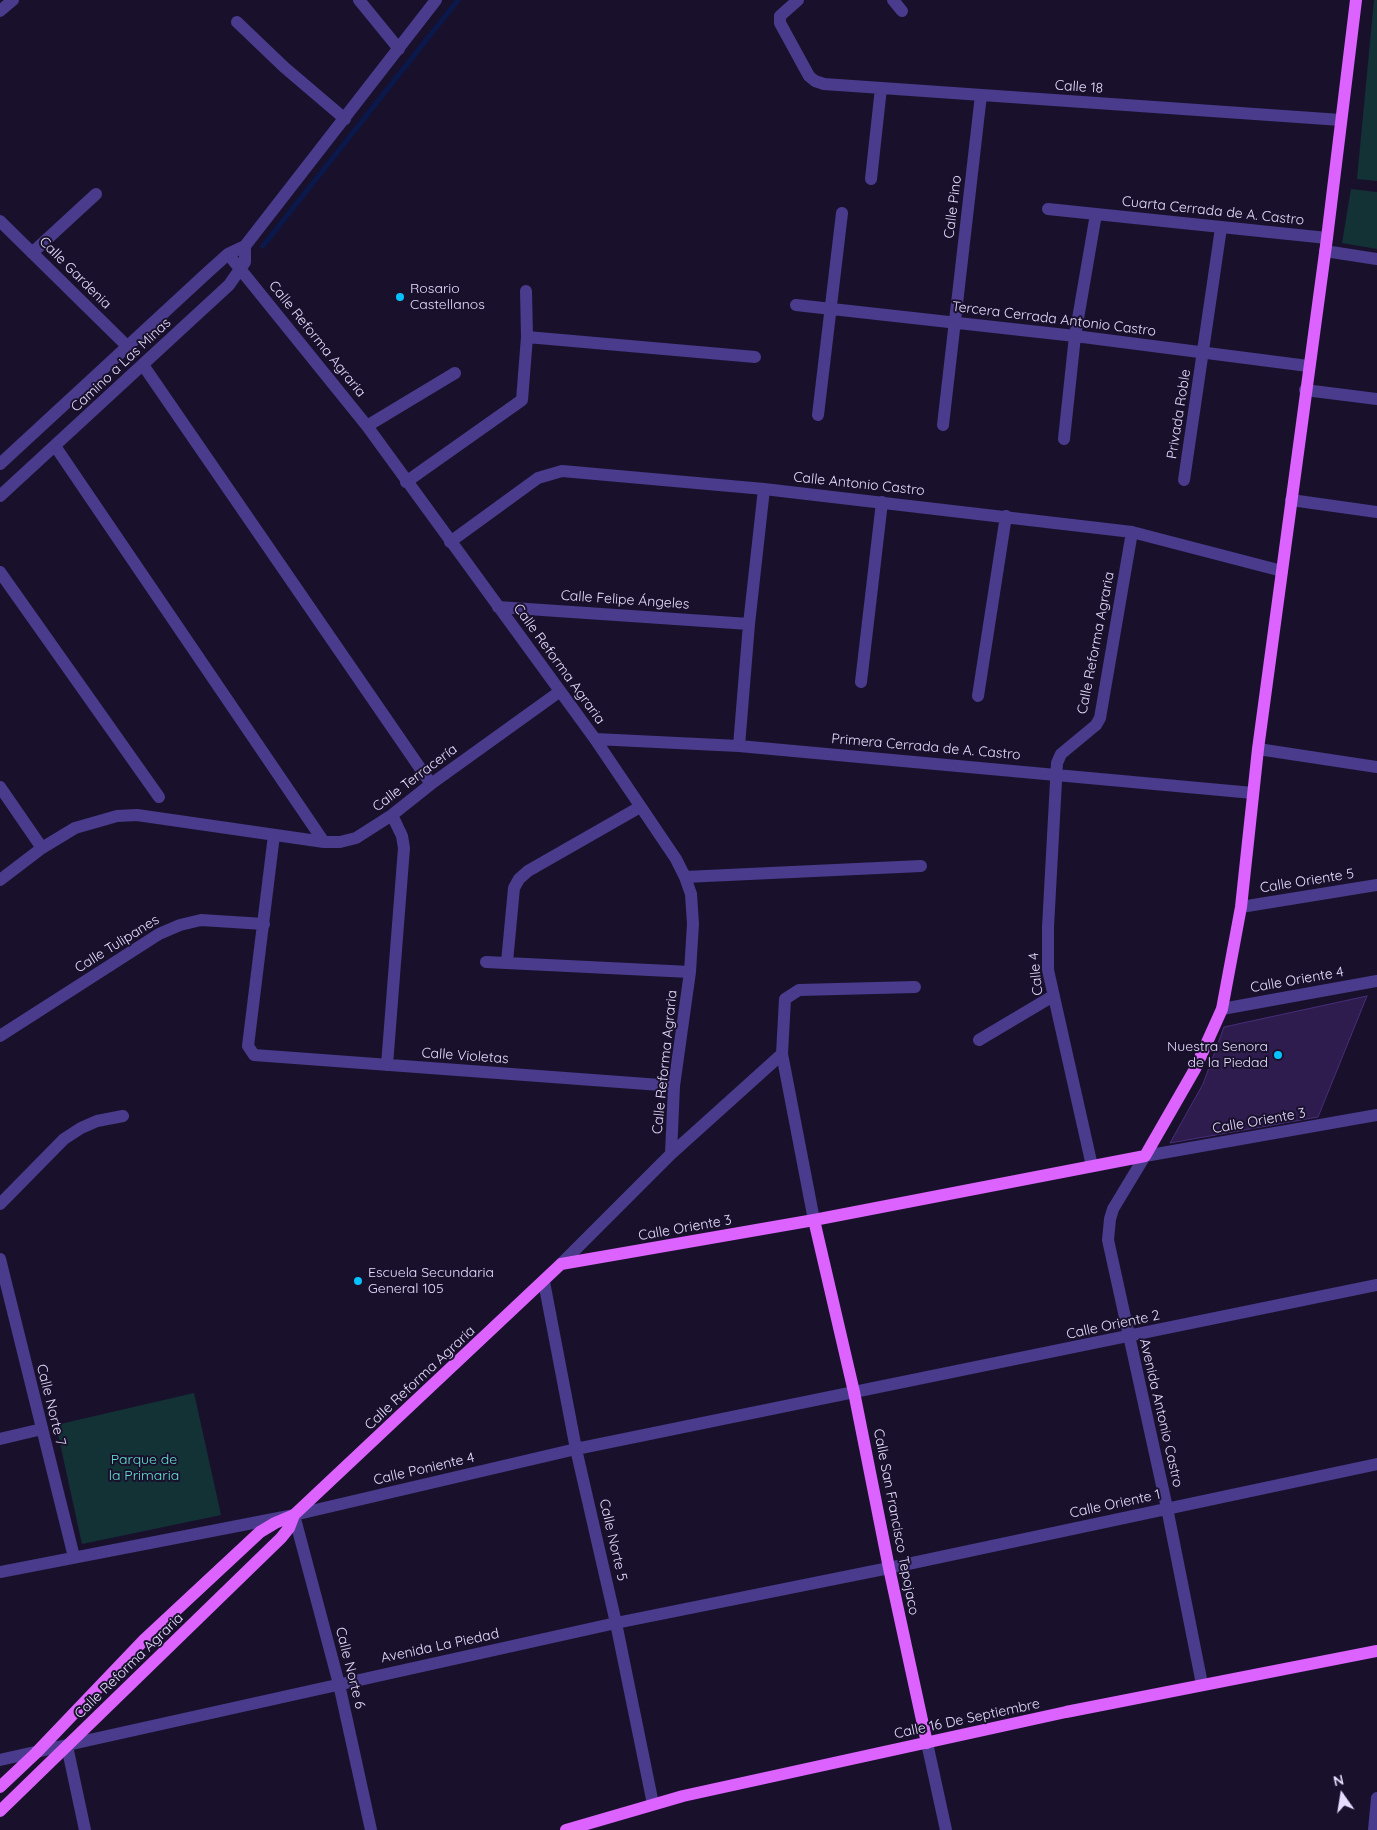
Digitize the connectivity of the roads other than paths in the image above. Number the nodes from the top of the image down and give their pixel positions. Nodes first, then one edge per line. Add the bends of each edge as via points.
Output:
1 (13, 0) edge
2 (359, 0) edge
3 (436, 0) edge
4 (798, 0) edge
5 (894, 0) edge
6 (1356, 0) edge
7 (0, 11) edge
8 (902, 11) dead end
9 (237, 22) dead end
10 (399, 49) junction
11 (881, 88) junction
12 (981, 95) junction
13 (345, 118) junction
14 (1342, 120) junction
15 (871, 180) dead end
16 (96, 194) dead end
17 (1048, 209) dead end
18 (842, 213) dead end
19 (1096, 214) junction
20 (0, 221) edge
21 (1221, 228) junction
22 (1326, 244) junction
23 (245, 246) junction
24 (32, 253) junction
25 (228, 254) junction
26 (1377, 259) edge
27 (242, 270) junction
28 (526, 291) dead end
29 (796, 305) dead end
30 (832, 309) junction
31 (954, 322) junction
32 (1075, 336) junction
33 (527, 337) junction
34 (128, 347) junction
35 (1203, 352) junction
36 (755, 356) dead end
37 (143, 364) junction
38 (1308, 366) junction
39 (455, 373) dead end
40 (1305, 390) junction
41 (1377, 399) edge
42 (818, 415) dead end
43 (943, 425) dead end
44 (367, 426) junction
45 (1064, 439) dead end
46 (55, 446) junction
47 (0, 464) edge
48 (1184, 480) dead end
49 (406, 482) junction
50 (764, 489) junction
51 (0, 496) edge
52 (1291, 500) junction
53 (882, 502) junction
54 (1377, 512) edge
55 (1006, 516) junction
56 (1132, 532) junction
57 (450, 542) junction
58 (1282, 571) junction
59 (0, 572) edge
60 (498, 607) junction
61 (749, 624) junction
62 (861, 682) dead end
63 (559, 692) junction
64 (978, 696) dead end
65 (594, 739) junction
66 (739, 746) junction
67 (1258, 749) junction
68 (1377, 767) edge
69 (1057, 774) junction
70 (431, 784) junction
71 (0, 787) edge
72 (1253, 793) junction
73 (159, 797) dead end
74 (640, 807) junction
75 (392, 815) junction
76 (274, 835) junction
77 (324, 842) junction
78 (42, 848) junction
79 (921, 866) dead end
80 (686, 877) junction
81 (0, 880) edge
82 (1377, 885) edge
83 (1241, 907) junction
84 (264, 924) junction
85 (486, 962) dead end
86 (508, 962) junction
87 (690, 972) junction
88 (1377, 981) edge
89 (915, 987) dead end
90 (1053, 996) junction
91 (1222, 1009) junction
92 (0, 1036) edge
93 (979, 1040) dead end
94 (782, 1054) junction
95 (387, 1065) junction
96 (674, 1086) junction
97 (1377, 1115) edge
98 (123, 1116) dead end
99 (671, 1154) junction
100 (1145, 1156) junction
101 (1092, 1166) junction
102 (0, 1204) edge
103 (814, 1220) junction
104 (0, 1259) edge
105 (562, 1264) junction
106 (544, 1282) junction
107 (1377, 1285) edge
108 (1129, 1337) junction
109 (854, 1392) junction
110 (42, 1430) junction
111 (0, 1439) edge
112 (576, 1449) junction
113 (1377, 1464) edge
114 (1167, 1508) junction
115 (294, 1516) junction
116 (74, 1557) junction
117 (889, 1568) junction
118 (0, 1572) edge
119 (616, 1623) junction
120 (1377, 1650) edge
121 (339, 1684) junction
122 (1202, 1684) junction
123 (927, 1743) junction
124 (67, 1746) junction
125 (36, 1753) junction
126 (0, 1760) edge
127 (0, 1788) edge
128 (1377, 1798) edge
129 (652, 1804) junction
130 (0, 1811) edge
131 (85, 1830) edge
132 (370, 1830) edge
133 (566, 1830) edge
134 (946, 1830) edge
135 (1374, 1830) edge

1 - 7 street
2 - 10 street
3 - 10 street, Camino a Las Minas
4 - 11 street, Calle 18 via 779,19 809,76 815,82
5 - 8 street
6 - 14 main road
9 - 13 street
10 - 13 street, Camino a Las Minas
11 - 12 street, Calle 18
11 - 15 street
12 - 14 street, Calle 18
12 - 31 street, Calle Pino
13 - 23 street, Camino a Las Minas
14 - 22 main road
16 - 24 street
17 - 19 street, Cuarta Cerrada de A. Castro
18 - 30 street
19 - 21 street, Cuarta Cerrada de A. Castro
19 - 32 street
20 - 24 street, Calle Gardenia
21 - 22 street, Cuarta Cerrada de A. Castro
21 - 35 street, Privada Roble
22 - 26 street, Cuarta Cerrada de A. Castro
22 - 38 main road
23 - 25 street, Camino a Las Minas
23 - 27 street
24 - 34 street, Calle Gardenia
25 - 27 street, Calle Reforma Agraria
25 - 34 street, Camino a Las Minas
27 - 37 street, Camino a Las Minas
27 - 44 street, Calle Reforma Agraria
28 - 33 street
29 - 30 street, Tercera Cerrada Antonio Castro
30 - 31 street, Tercera Cerrada Antonio Castro
30 - 42 street
31 - 32 street, Tercera Cerrada Antonio Castro
31 - 43 street, Calle Pino
32 - 35 street, Tercera Cerrada Antonio Castro
32 - 45 street
33 - 36 street
33 - 49 street via 522,400
34 - 47 street, Camino a Las Minas
35 - 38 street, Tercera Cerrada Antonio Castro
35 - 48 street, Privada Roble
37 - 46 street, Camino a Las Minas
37 - 70 street
38 - 40 main road
39 - 44 street
40 - 41 street
40 - 52 main road
44 - 49 street, Calle Reforma Agraria
46 - 51 street, Camino a Las Minas
46 - 77 street
49 - 57 street, Calle Reforma Agraria
50 - 53 street, Calle Antonio Castro
50 - 57 street, Calle Antonio Castro via 556,472 538,478
50 - 61 street
52 - 54 street
52 - 58 main road
53 - 55 street, Calle Antonio Castro
53 - 62 street
55 - 56 street, Calle Antonio Castro
55 - 64 street
56 - 58 street, Calle Antonio Castro
56 - 69 street, Calle Reforma Agraria via 1100,718 1061,754
57 - 60 street, Calle Reforma Agraria
58 - 67 main road
59 - 73 street
60 - 61 street, Calle Felipe Ángeles
60 - 63 street, Calle Reforma Agraria
61 - 66 street
63 - 65 street, Calle Reforma Agraria
63 - 70 street, Calle Terracería
65 - 66 street, Primera Cerrada de A. Castro
65 - 74 street, Calle Reforma Agraria
66 - 69 street, Primera Cerrada de A. Castro
67 - 68 street
67 - 72 main road
69 - 72 street, Primera Cerrada de A. Castro
69 - 90 street, Calle 4 via 1048,926 1048,970
70 - 75 street, Calle Terracería
71 - 78 street
72 - 83 main road
74 - 80 street, Calle Reforma Agraria
74 - 86 street via 519,879 514,888
75 - 77 street, Calle Terracería via 356,838
75 - 95 street via 404,848
76 - 77 street, Calle Terracería
76 - 78 street, Calle Terracería via 137,815 116,816 75,828
76 - 84 street
78 - 81 street, Calle Terracería
79 - 80 street
80 - 87 street, Calle Reforma Agraria via 693,924
82 - 83 street, Calle Oriente 5
83 - 91 main road
84 - 92 street, Calle Tulipanes via 211,920 180,925 159,934
84 - 95 street, Calle Violetas via 248,1046 254,1055
85 - 86 street
86 - 87 street
87 - 96 street, Calle Reforma Agraria
88 - 91 street, Calle Oriente 4
89 - 94 street via 792,992 783,1005
90 - 93 street
90 - 101 street, Calle 4
91 - 100 main road via 1195,1069
94 - 99 street, Calle Reforma Agraria
94 - 103 street
95 - 96 street, Calle Violetas
96 - 99 street, Calle Reforma Agraria
97 - 100 street, Calle Oriente 3
98 - 102 street via 80,1128 64,1139
99 - 105 street, Calle Reforma Agraria
100 - 101 main road, Calle Oriente 3
100 - 108 street, Avenida Antonio Castro via 1113,1210 1108,1230
101 - 103 main road, Calle Oriente 3
103 - 105 main road, Calle Oriente 3
103 - 109 main road, Calle San Francisco Tepojaco
104 - 110 street, Calle Norte 7
105 - 106 main road, Calle Reforma Agraria
106 - 112 street, Calle Norte 5
106 - 115 main road, Calle Reforma Agraria
107 - 108 street, Calle Oriente 2
108 - 109 street, Calle Oriente 2
108 - 114 street, Avenida Antonio Castro
109 - 112 street, Calle Poniente 4
109 - 117 main road, Calle San Francisco Tepojaco
110 - 111 street
110 - 116 street, Calle Norte 7
112 - 115 street, Calle Poniente 4
112 - 119 street, Calle Norte 5
113 - 114 street, Calle Oriente 1
114 - 117 street, Calle Oriente 1
114 - 122 street, Avenida Antonio Castro
115 - 116 street, Calle Poniente 4
115 - 121 street, Calle Norte 6
115 - 124 main road, Calle Reforma Agraria via 281,1538
115 - 125 main road, Calle Reforma Agraria via 275,1523 253,1539 144,1640
116 - 118 street, Calle Poniente 4
117 - 119 street, Avenida La Piedad
117 - 123 main road, Calle San Francisco Tepojaco
119 - 121 street, Avenida La Piedad
119 - 129 street, Calle Norte 5
120 - 122 main road, Calle 16 De Septiembre
121 - 124 street, Avenida La Piedad
121 - 132 street, Calle Norte 6
122 - 123 main road, Calle 16 De Septiembre
123 - 129 main road, Calle 16 De Septiembre
123 - 134 street, Calle San Francisco Tepojaco
124 - 125 street, Avenida La Piedad
124 - 130 main road, Calle Reforma Agraria
124 - 131 street
125 - 126 street, Avenida La Piedad
125 - 127 main road, Calle Reforma Agraria
128 - 135 street
129 - 133 main road, Calle 16 De Septiembre

